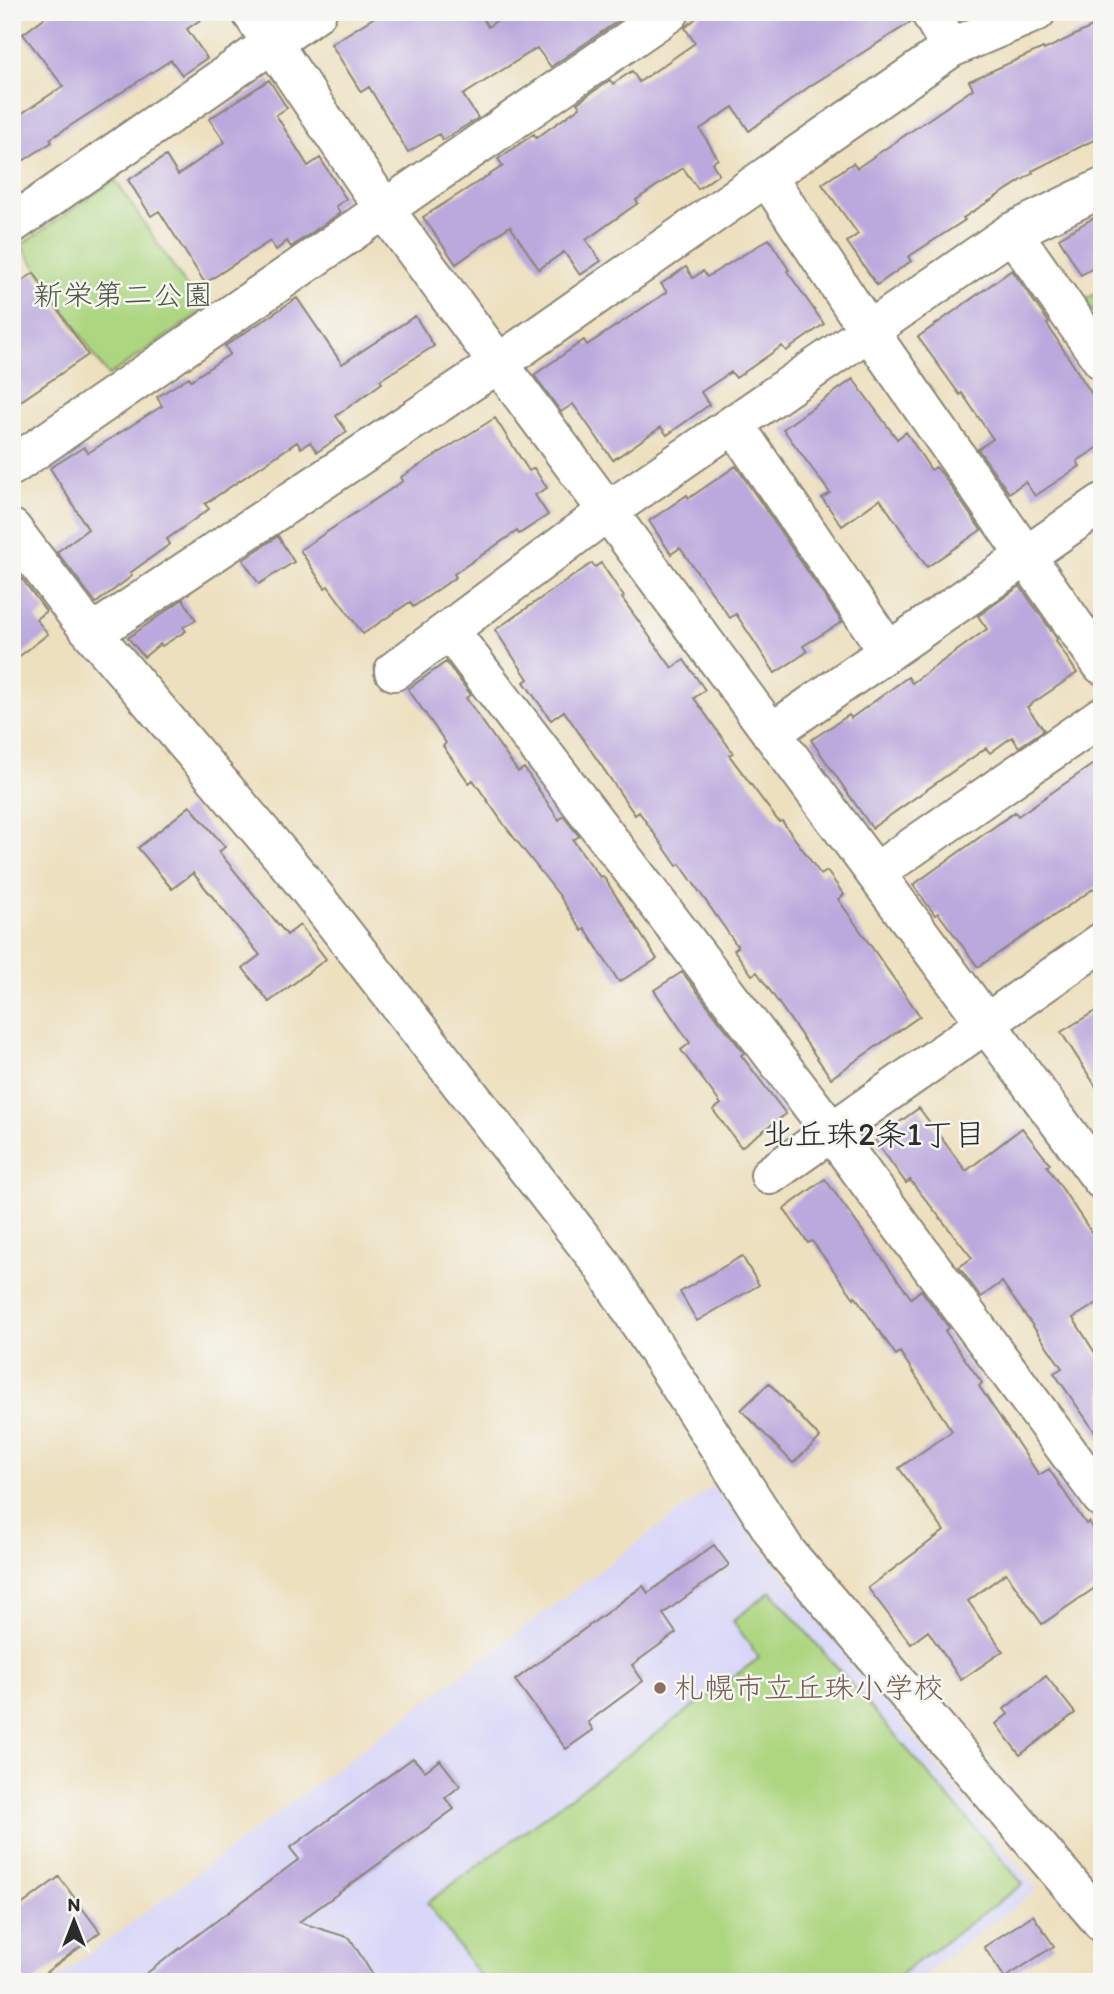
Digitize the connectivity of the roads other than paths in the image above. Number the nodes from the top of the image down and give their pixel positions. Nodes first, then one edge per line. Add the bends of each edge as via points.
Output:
1 (251, 12) edge
2 (317, 12) edge
3 (670, 12) edge
4 (930, 12) edge
5 (1037, 12) edge
6 (272, 44) junction
7 (951, 48) junction
8 (766, 177) junction
9 (1102, 188) edge
10 (386, 210) junction
11 (12, 224) edge
12 (1012, 232) junction
13 (869, 331) junction
14 (1102, 360) edge
15 (499, 363) junction
16 (734, 424) junction
17 (12, 466) edge
18 (1102, 503) edge
19 (608, 511) junction
20 (12, 529) edge
21 (1025, 555) junction
22 (449, 629) junction
23 (93, 633) junction
24 (888, 651) junction
25 (1102, 665) edge
26 (394, 671) dead end
27 (1102, 716) edge
28 (772, 733) junction
29 (875, 873) junction
30 (1102, 942) edge
31 (985, 1022) junction
32 (831, 1131) junction
33 (770, 1175) dead end
34 (1102, 1180) edge
35 (1102, 1498) edge
36 (1102, 1922) edge

1 - 6 street
2 - 6 street
3 - 10 street
4 - 7 street
5 - 7 street
6 - 10 street
6 - 11 street
7 - 8 street
8 - 13 street
8 - 15 street
9 - 12 street
10 - 15 street
10 - 17 street
12 - 13 street
12 - 14 street
13 - 16 street
13 - 21 street
15 - 19 street
15 - 23 street
16 - 19 street
16 - 24 street
18 - 21 street
19 - 22 street
19 - 28 street
20 - 23 street
21 - 24 street
21 - 25 street
22 - 26 street
22 - 32 street
23 - 36 street via 297,874 601,1263 787,1553
24 - 28 street
27 - 29 street
28 - 29 street
29 - 31 street
30 - 31 street
31 - 32 street
31 - 34 street
32 - 33 street
32 - 35 street

